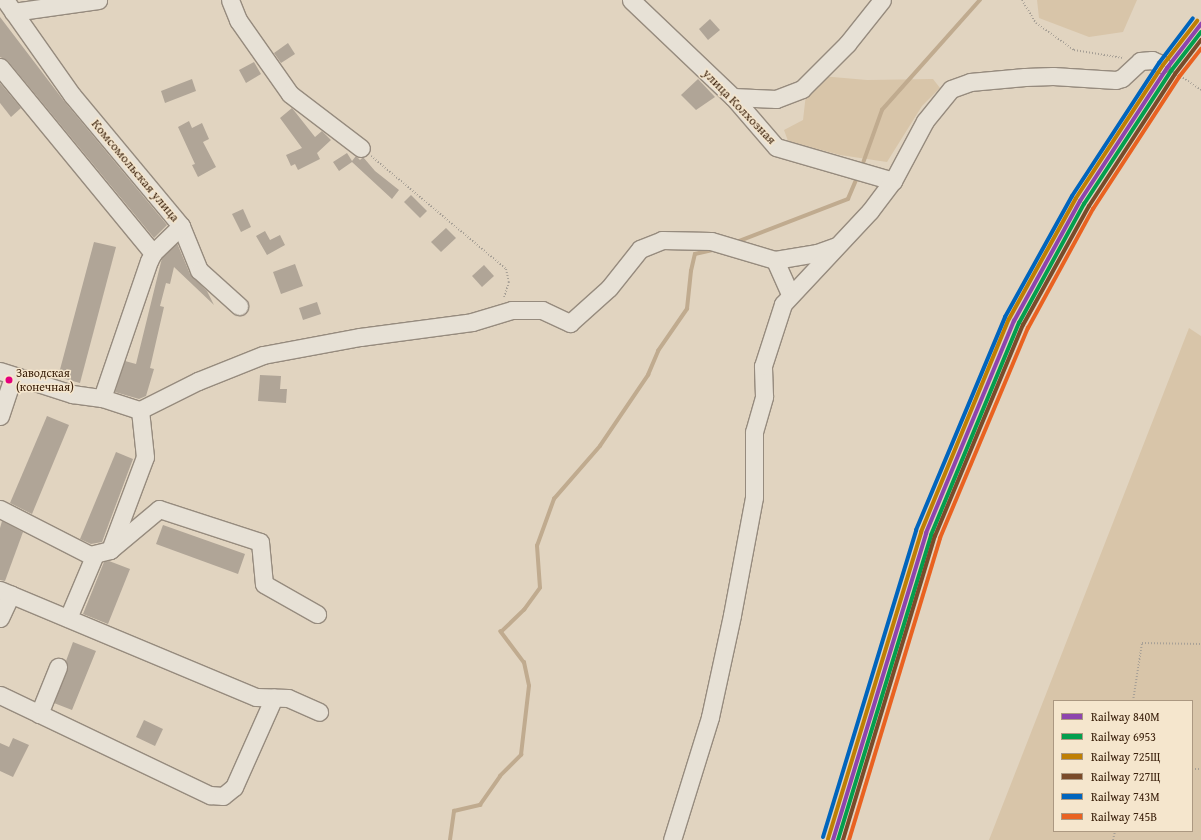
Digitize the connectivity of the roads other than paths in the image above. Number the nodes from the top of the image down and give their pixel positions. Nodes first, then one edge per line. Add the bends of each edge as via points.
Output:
1 (98, 0) edge
2 (230, 0) edge
3 (882, 0) edge
4 (636, 2) edge
5 (12, 5) edge
6 (1162, 64) road end
7 (0, 67) edge
8 (733, 97) junction
9 (361, 148) road end
10 (893, 181) junction
11 (181, 226) junction
12 (840, 244) junction
13 (153, 253) junction
14 (775, 260) junction
15 (790, 294) junction
16 (240, 306) dead end
17 (7, 374) edge
18 (102, 398) junction
19 (140, 410) junction
20 (0, 416) edge
21 (0, 509) edge
22 (102, 552) junction
23 (5, 592) edge
24 (317, 614) dead end
25 (0, 618) edge
26 (68, 618) junction
27 (58, 667) dead end
28 (0, 695) edge
29 (274, 698) junction
30 (318, 712) dead end
31 (39, 714) junction
32 (672, 840) edge

1 - 5 street
2 - 9 street via 238,20 290,94
3 - 8 street via 847,44 802,89 776,99
4 - 8 street, улица Колхозная
5 - 11 street, Комсомольская улица via 72,95
6 - 10 street via 1152,60 1140,61 1122,78 1116,80 1025,77 970,82 951,89 925,121
7 - 13 street
8 - 10 street, улица Колхозная via 776,147
10 - 12 street
11 - 13 street, Комсомольская улица
11 - 16 street via 199,270
12 - 14 street via 817,253
12 - 15 street
13 - 18 street, Комсомольская улица
14 - 15 street
14 - 19 street via 711,241 662,240 640,249 609,288 570,323 532,309 491,315 466,323 360,337 263,355 198,381
15 - 32 street via 774,327 763,366 764,396 754,432 754,497 732,615 710,717
17 - 18 street via 72,394
17 - 20 street
18 - 19 street
19 - 22 street via 145,457
21 - 22 street via 90,555
22 - 24 street via 159,509 260,542 264,584
22 - 26 street
23 - 25 street
23 - 26 street
26 - 29 street via 256,697
27 - 31 street
28 - 31 street
29 - 30 street via 288,698
29 - 31 street via 234,787 223,796 210,795

